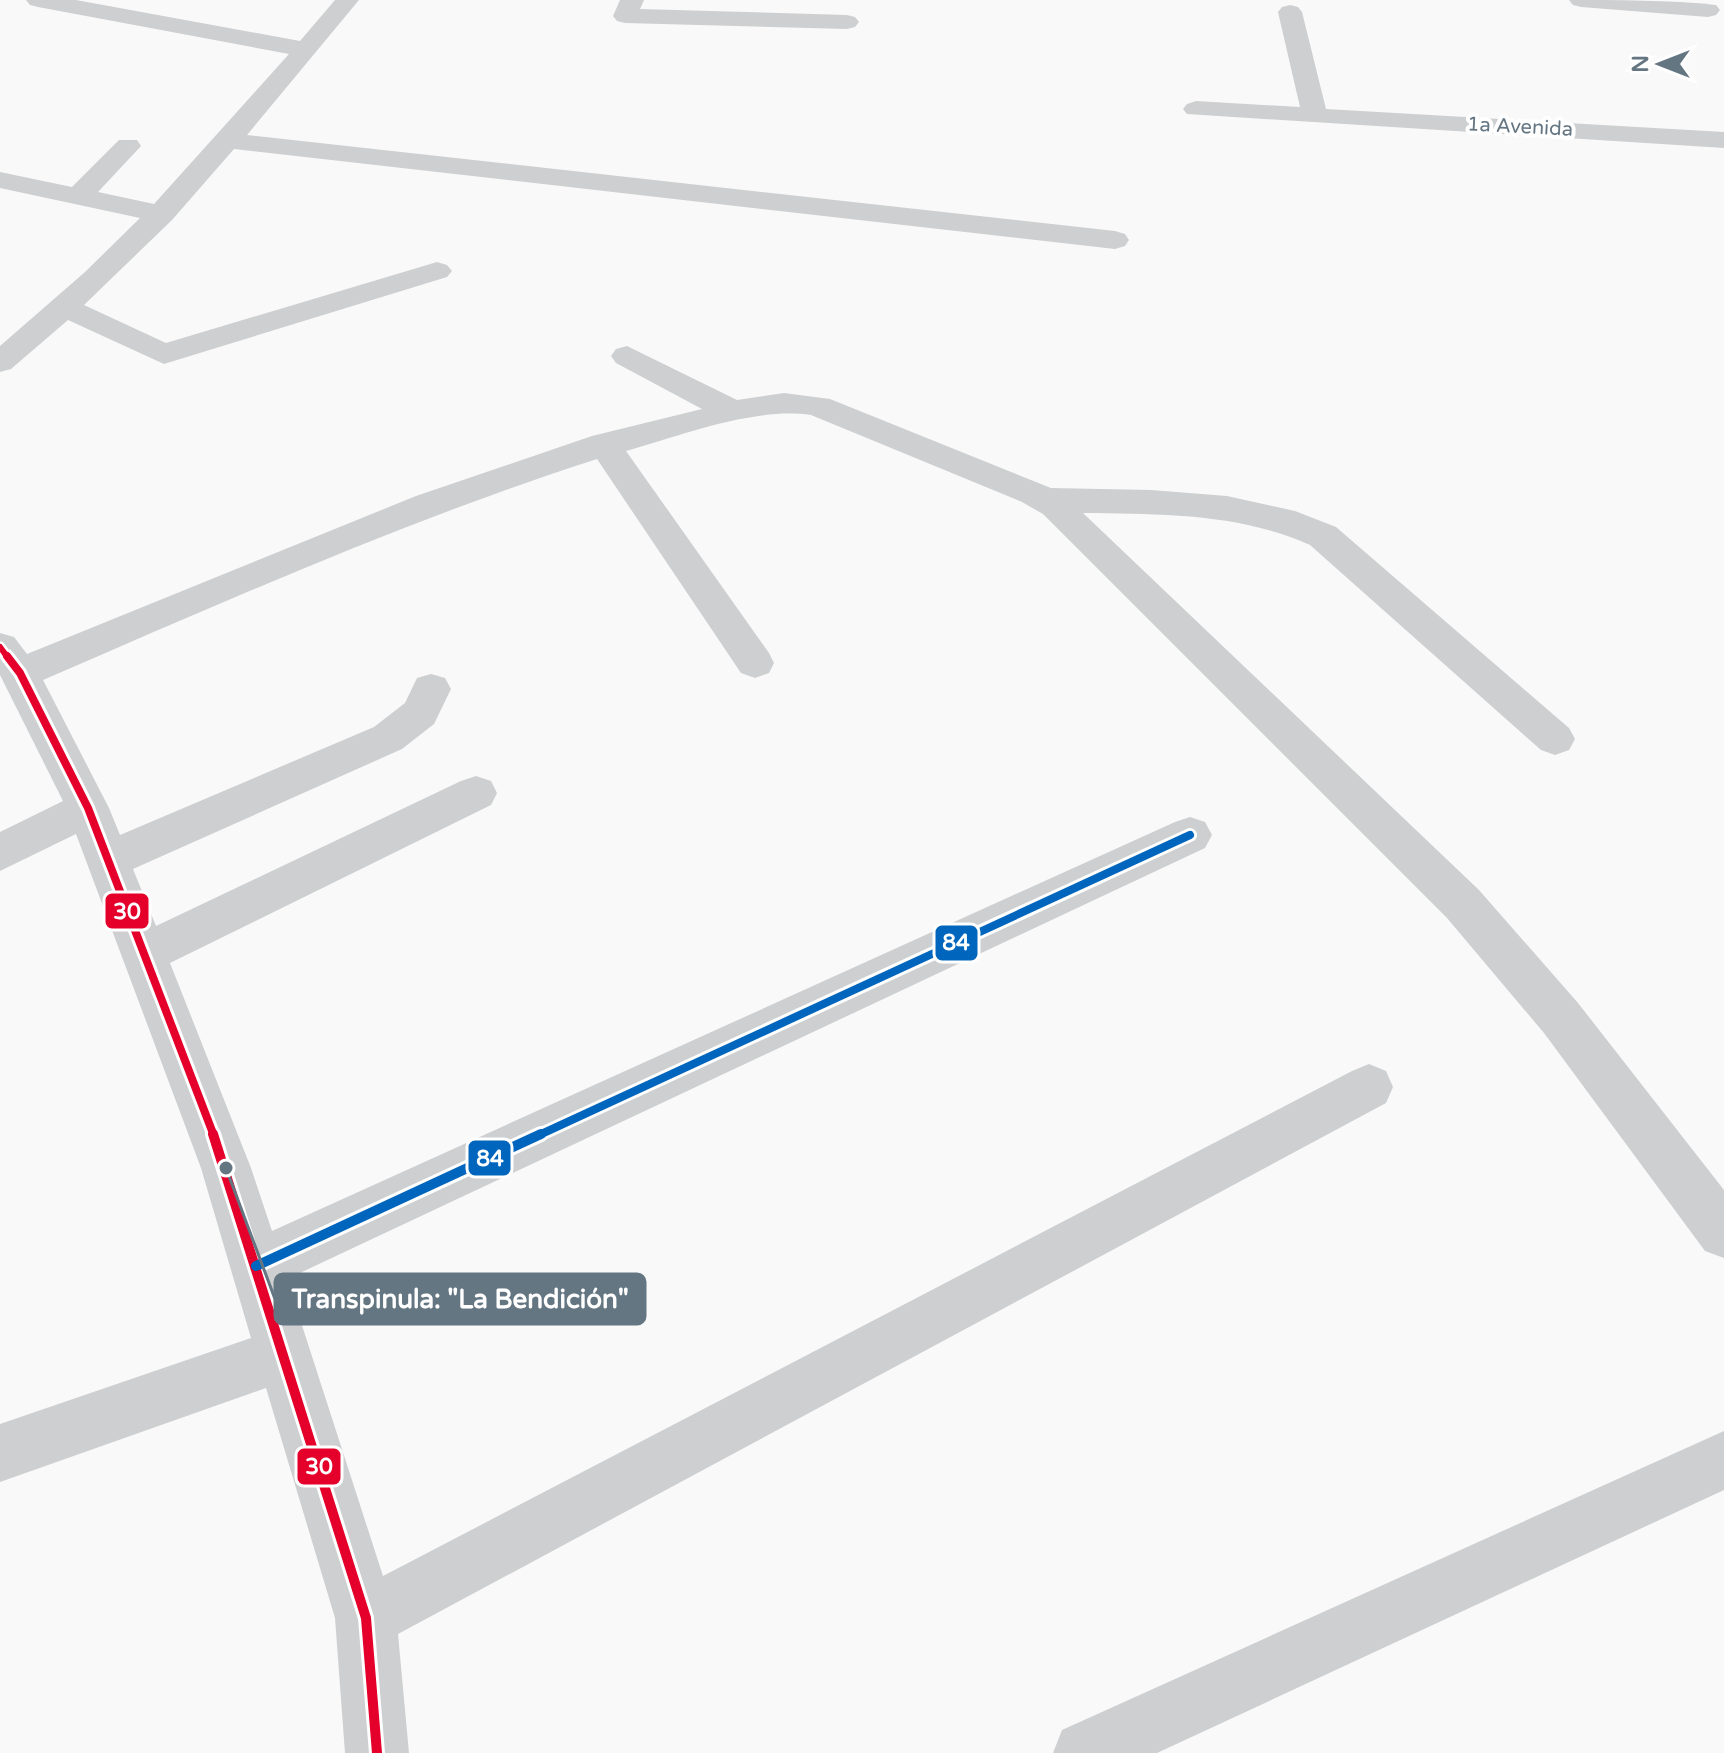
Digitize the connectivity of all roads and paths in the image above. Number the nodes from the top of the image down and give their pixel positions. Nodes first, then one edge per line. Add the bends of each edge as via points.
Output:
1 (38, 0) edge
2 (347, 0) edge
3 (632, 0) edge
4 (1581, 0) edge
5 (117, 6) edge
6 (1290, 12) dead end
7 (1710, 14) edge
8 (847, 22) dead end
9 (306, 50) junction
10 (1196, 109) dead end
11 (1315, 115) junction
12 (1724, 140) edge
13 (230, 141) junction
14 (128, 146) dead end
15 (0, 180) edge
16 (78, 196) junction
17 (162, 214) junction
18 (1115, 240) dead end
19 (437, 271) dead end
20 (66, 308) junction
21 (627, 356) dead end
22 (0, 362) edge
23 (734, 412) junction
24 (604, 444) junction
25 (1048, 500) junction
26 (10, 660) edge
27 (755, 663) dead end
28 (431, 689) dead end
29 (1555, 739) dead end
30 (476, 793) dead end
31 (88, 808) junction
32 (1190, 835) dead end
33 (0, 853) edge
34 (108, 860) junction
35 (143, 954) junction
36 (1369, 1087) dead end
37 (1724, 1232) edge
38 (256, 1266) junction
39 (284, 1354) junction
40 (0, 1453) edge
41 (1724, 1460) edge
42 (366, 1618) junction
43 (377, 1753) edge
44 (1085, 1753) edge

1 - 5 street
2 - 9 street
3 - 8 street via 624,14 629,17
4 - 7 street
5 - 9 street
6 - 11 street
9 - 13 street
10 - 11 street, 1a Avenida
11 - 12 street, 1a Avenida
13 - 17 street
13 - 18 street
14 - 16 street
15 - 16 street
16 - 17 street
17 - 20 street
19 - 20 street via 164,354
20 - 22 street
21 - 23 street
23 - 24 street
23 - 25 street via 792,403 818,406
24 - 26 street via 400,513
24 - 27 street
25 - 29 street via 1153,503 1299,522 1323,536
25 - 37 street via 1463,904 1561,1018
26 - 31 street
28 - 34 street via 420,713 388,738
30 - 35 street
31 - 33 street
31 - 34 street
32 - 38 street
34 - 35 street
35 - 38 street via 226,1168
36 - 42 street
38 - 39 street
39 - 40 street
39 - 42 street
41 - 44 street
42 - 43 street

